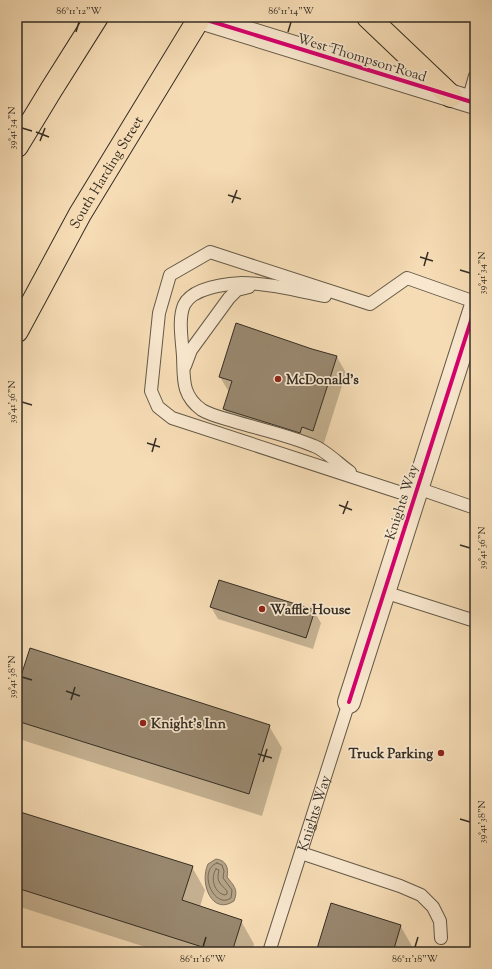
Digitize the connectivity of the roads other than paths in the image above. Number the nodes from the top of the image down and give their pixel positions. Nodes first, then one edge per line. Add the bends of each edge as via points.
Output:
1 (97, 17) edge
2 (199, 17) edge
3 (368, 17) edge
4 (475, 76) edge
5 (465, 100) edge
6 (17, 146) edge
7 (271, 286) junction
8 (475, 302) edge
9 (370, 304) junction
10 (475, 308) edge
11 (17, 331) edge
12 (184, 371) junction
13 (360, 479) junction
14 (416, 493) junction
15 (475, 508) edge
16 (384, 592) junction
17 (475, 621) edge
18 (349, 702) joint
19 (301, 853) junction
20 (441, 938) dead end
21 (269, 952) edge

1 - 6 main road
2 - 5 street, West Thompson Road
2 - 11 main road, South Harding Street via 80,214
3 - 5 main road
4 - 5 lane
7 - 9 lane
7 - 12 lane via 237,290 192,350
7 - 12 lane via 242,283 228,285 200,291 187,300 181,322
8 - 9 lane via 407,278
9 - 13 lane via 210,252 170,275 159,314 152,391 158,407 172,418
10 - 14 street, Knights Way
12 - 13 lane via 185,390 202,410 315,446
13 - 14 lane
14 - 15 lane
14 - 16 street, Knights Way
16 - 17 lane
16 - 18 street, Knights Way
18 - 19 lane, Knights Way
19 - 20 lane via 421,895 433,907 440,921
19 - 21 lane, Knights Way

